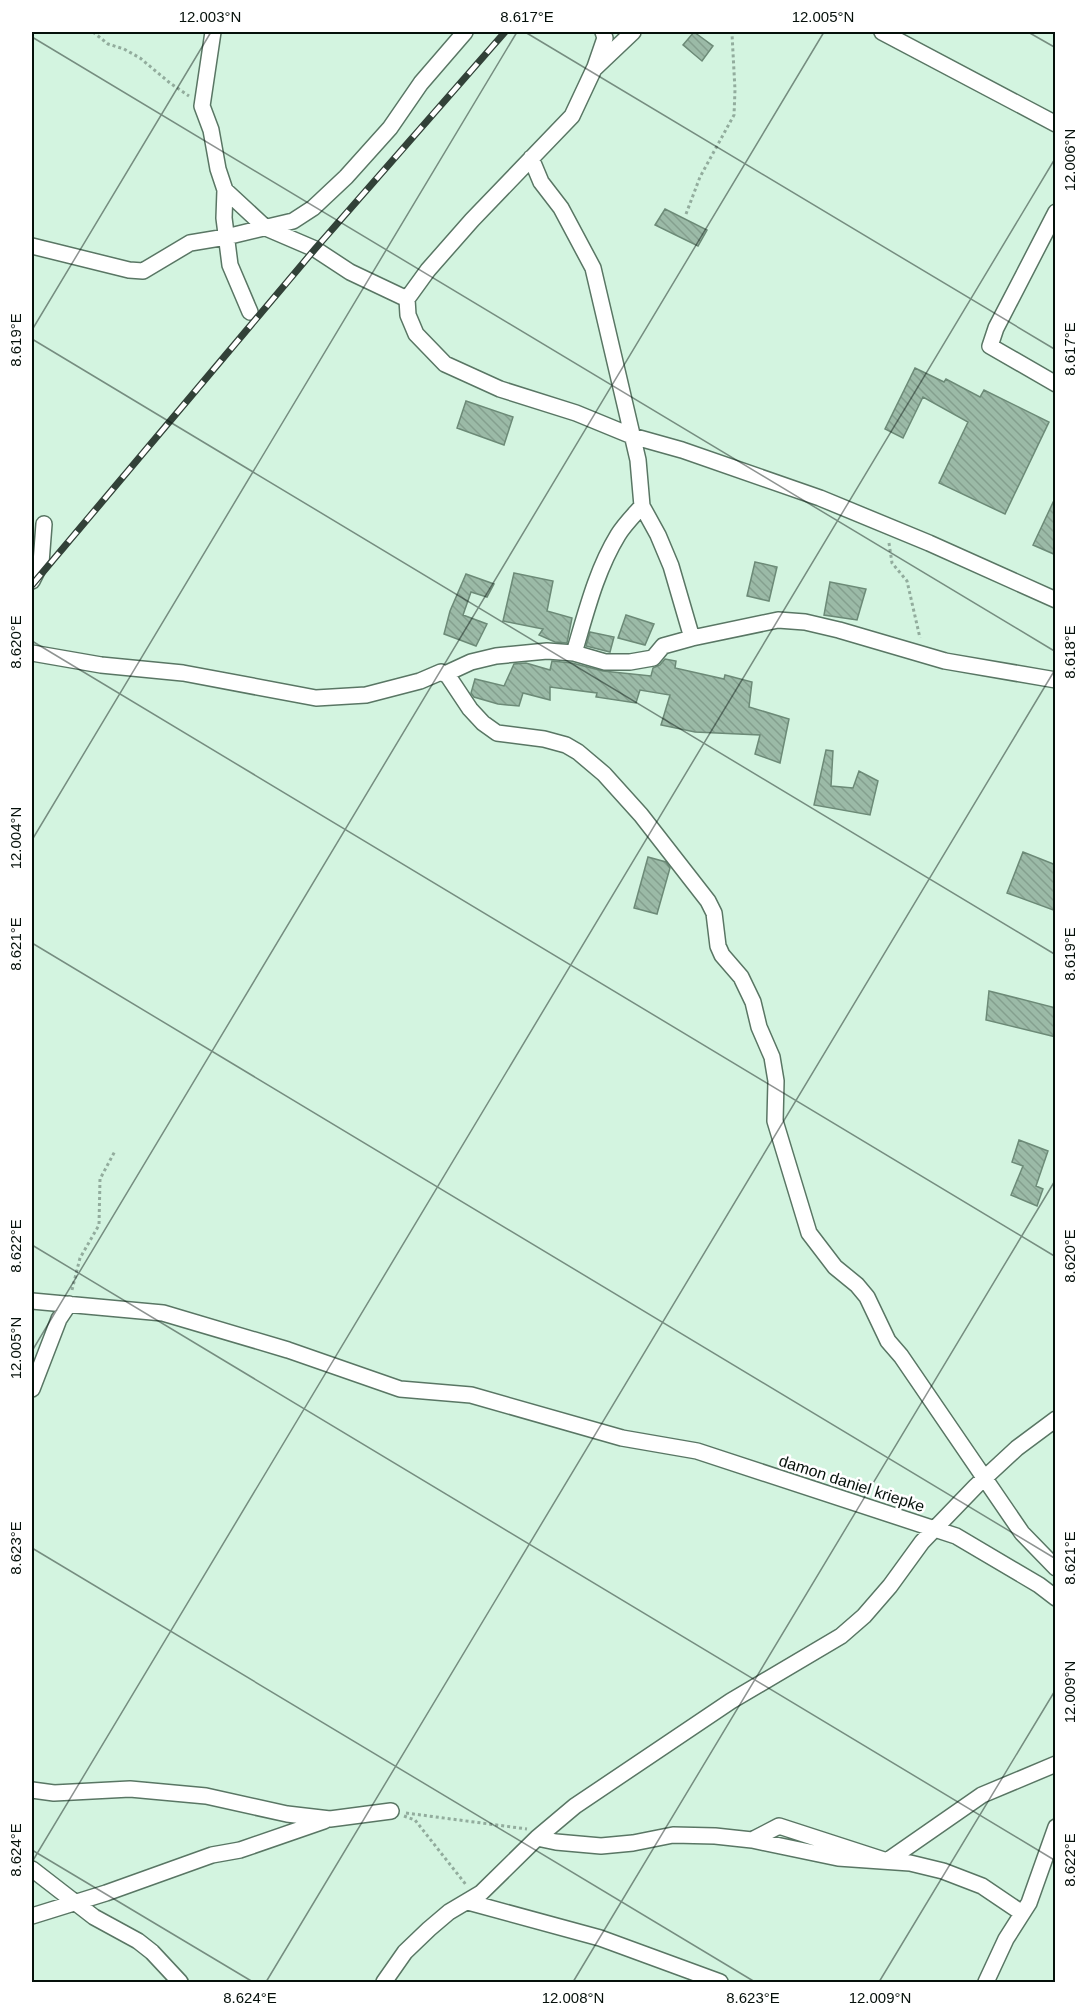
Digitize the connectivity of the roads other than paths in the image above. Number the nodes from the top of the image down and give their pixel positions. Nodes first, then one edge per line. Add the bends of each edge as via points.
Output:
1 (213, 32) edge
2 (465, 32) edge
3 (603, 32) edge
4 (633, 32) edge
5 (882, 32) edge
6 (594, 69) junction
7 (1056, 124) edge
8 (531, 158) junction
9 (225, 190) junction
10 (1056, 212) edge
11 (266, 228) junction
12 (226, 237) junction
13 (32, 246) edge
14 (407, 299) junction
15 (250, 312) dead end
16 (1056, 384) edge
17 (632, 436) junction
18 (642, 506) junction
19 (44, 524) dead end
20 (32, 581) edge
21 (1056, 600) edge
22 (692, 638) junction
23 (32, 653) edge
24 (574, 653) junction
25 (445, 674) junction
26 (1056, 680) edge
27 (32, 1301) edge
28 (69, 1304) junction
29 (32, 1389) edge
30 (1056, 1419) edge
31 (986, 1478) junction
32 (934, 1528) junction
33 (1056, 1568) edge
34 (1056, 1598) edge
35 (1056, 1764) edge
36 (32, 1790) edge
37 (391, 1811) road end
38 (330, 1819) junction
39 (1056, 1827) edge
40 (537, 1838) junction
41 (887, 1861) junction
42 (32, 1869) edge
43 (472, 1899) junction
44 (74, 1902) junction
45 (1022, 1913) junction
46 (32, 1916) edge
47 (180, 1983) edge
48 (384, 1983) edge
49 (720, 1983) edge
50 (986, 1983) edge

1 - 9 street via 202,106 212,130
2 - 11 street via 346,177 293,221
3 - 6 street via 605,38
4 - 6 street
5 - 7 street
6 - 8 street via 572,116
8 - 14 street via 428,270
8 - 17 street via 541,182 561,208 593,268
9 - 11 street
9 - 12 street
10 - 16 street via 990,346
11 - 12 street
11 - 14 street via 315,249 350,272
12 - 13 street via 190,243 143,271
12 - 15 street via 230,265
14 - 17 street via 408,315 416,334 445,364 500,389
17 - 18 street
17 - 21 street via 820,498
18 - 22 street via 671,567
18 - 24 street via 619,533 605,560
19 - 20 street via 41,563
22 - 24 street via 663,646 653,658 630,662 605,662
22 - 26 street via 778,620 805,622 945,662
23 - 25 street via 183,673 316,698 366,695 437,673
24 - 25 street via 547,651 496,656
25 - 31 street via 483,723 497,733 566,745 604,774 713,908 718,946 741,976 772,1057 775,1121 809,1233 835,1267 867,1297 888,1341
27 - 28 street, damon daniel kriepke
28 - 29 street via 59,1319
28 - 32 street, damon daniel kriepke via 163,1313 400,1389 471,1395 622,1438 697,1451
30 - 31 street
31 - 32 street
31 - 33 street via 1022,1533
32 - 34 street, damon daniel kriepke via 956,1536
32 - 40 street via 864,1616 841,1636 731,1701 575,1806
35 - 41 street via 982,1795
36 - 38 street via 54,1794 130,1789 206,1796
37 - 38 street
38 - 44 street
39 - 45 street via 1034,1893
40 - 41 street via 601,1846 673,1835 715,1836 838,1858
40 - 43 street
41 - 45 street via 943,1871 982,1886
42 - 44 street
43 - 48 street via 421,1936
43 - 49 street via 600,1938
44 - 46 street
44 - 47 street via 138,1941
45 - 50 street

